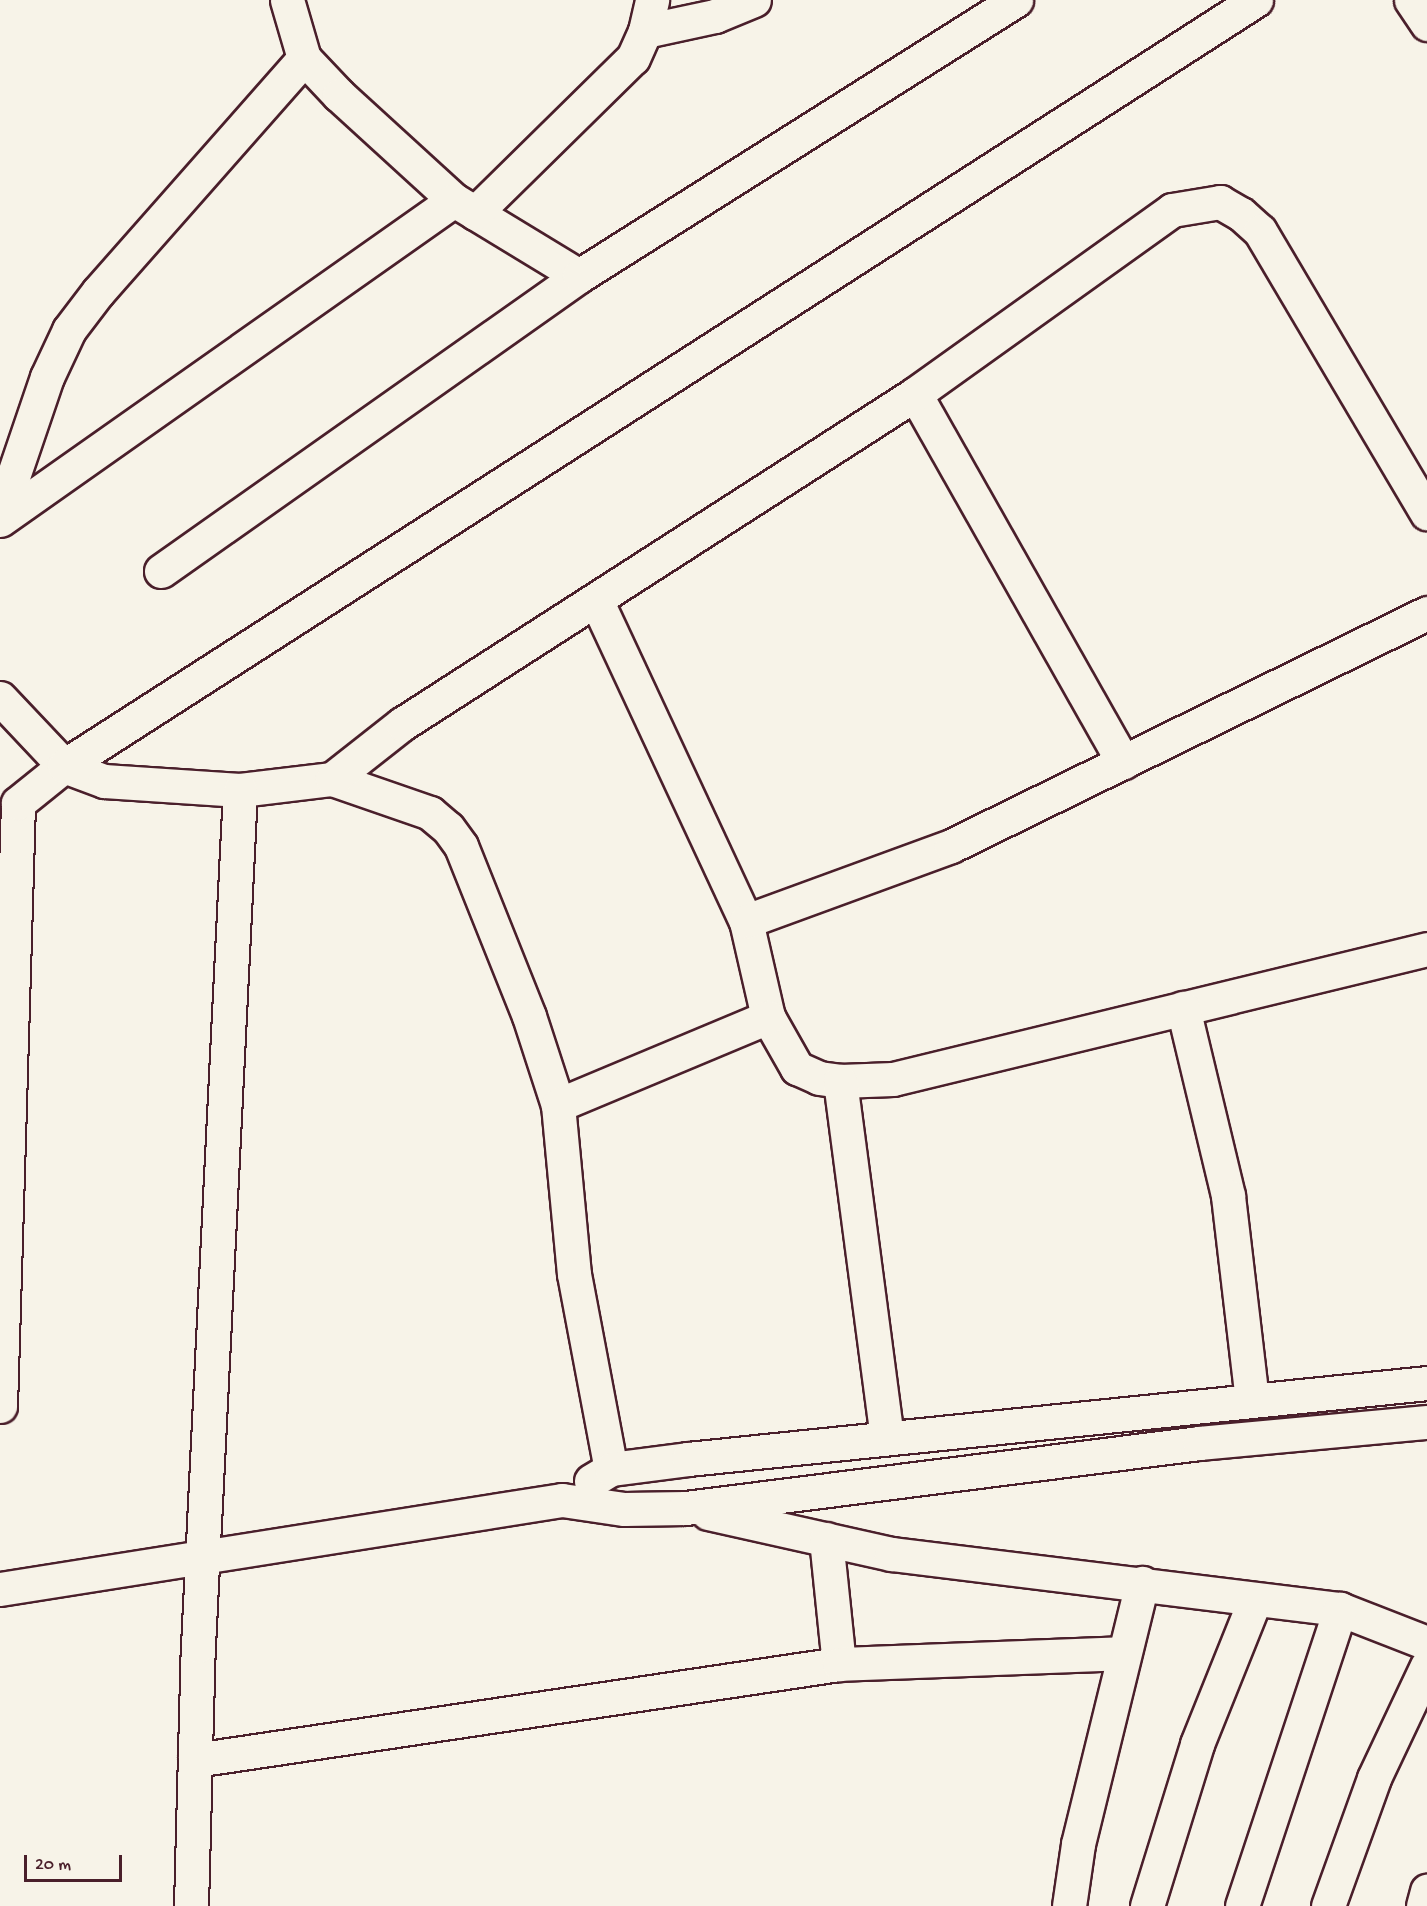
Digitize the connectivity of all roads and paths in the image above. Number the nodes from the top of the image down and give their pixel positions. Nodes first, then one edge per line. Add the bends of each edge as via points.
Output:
1 (287, 0) edge
2 (754, 0) edge
3 (1016, 0) edge
4 (1256, 0) edge
5 (1411, 0) edge
6 (648, 16) edge
7 (1427, 24) edge
8 (304, 58) junction
9 (465, 207) junction
10 (579, 276) junction
11 (915, 394) junction
12 (1427, 513) edge
13 (0, 515) edge
14 (0, 520) edge
15 (161, 571) dead end
16 (597, 602) junction
17 (1427, 613) edge
18 (0, 698) edge
19 (1124, 762) junction
20 (64, 766) junction
21 (332, 779) junction
22 (240, 789) junction
23 (9, 809) edge
24 (746, 921) junction
25 (1427, 949) edge
26 (1183, 1008) junction
27 (768, 1017) junction
28 (840, 1082) junction
29 (558, 1105) junction
30 (1427, 1383) edge
31 (1252, 1401) junction
32 (0, 1406) edge
33 (1427, 1422) edge
34 (887, 1438) junction
35 (611, 1469) junction
36 (562, 1500) junction
37 (686, 1508) junction
38 (826, 1539) junction
39 (204, 1558) junction
40 (1142, 1583) junction
41 (0, 1589) edge
42 (1255, 1600) junction
43 (1340, 1609) junction
44 (1427, 1643) edge
45 (1124, 1653) junction
46 (839, 1664) junction
47 (1427, 1666) edge
48 (195, 1760) junction
49 (1427, 1891) edge
50 (190, 1906) edge
51 (1069, 1906) edge
52 (1147, 1906) edge
53 (1242, 1906) edge
54 (1328, 1906) edge
55 (1423, 1906) edge

1 - 8 street
2 - 6 street via 715,16
3 - 10 street
4 - 20 street
5 - 7 street
6 - 9 street via 633,58
8 - 9 street
8 - 13 street via 69,330 47,377
9 - 10 street
9 - 14 street
10 - 15 street
11 - 12 street via 1172,210 1220,202 1260,231
11 - 16 street
11 - 19 street
16 - 21 street via 402,724
16 - 24 street
17 - 19 street
18 - 20 street
19 - 24 street via 951,846
20 - 22 street via 104,781
20 - 23 street
21 - 22 street
21 - 29 street via 430,813 461,846 529,1016
22 - 39 street
23 - 32 street
24 - 27 street
25 - 26 street
26 - 28 street via 893,1079
26 - 31 street via 1228,1196
27 - 28 street via 797,1068
27 - 29 street
28 - 34 street
29 - 35 street via 574,1274
30 - 31 street
31 - 34 street
33 - 37 street via 1198,1443
34 - 35 street
35 - 36 street
36 - 37 street via 624,1509
36 - 39 street
37 - 38 street
38 - 40 street via 891,1554
38 - 46 street
39 - 41 street
39 - 48 street
40 - 42 street
40 - 45 street
42 - 43 street
42 - 52 street via 1197,1744
43 - 44 street
43 - 53 street
45 - 46 street
45 - 51 street via 1078,1844
46 - 48 street
47 - 54 street via 1374,1778
48 - 50 street
49 - 55 street

